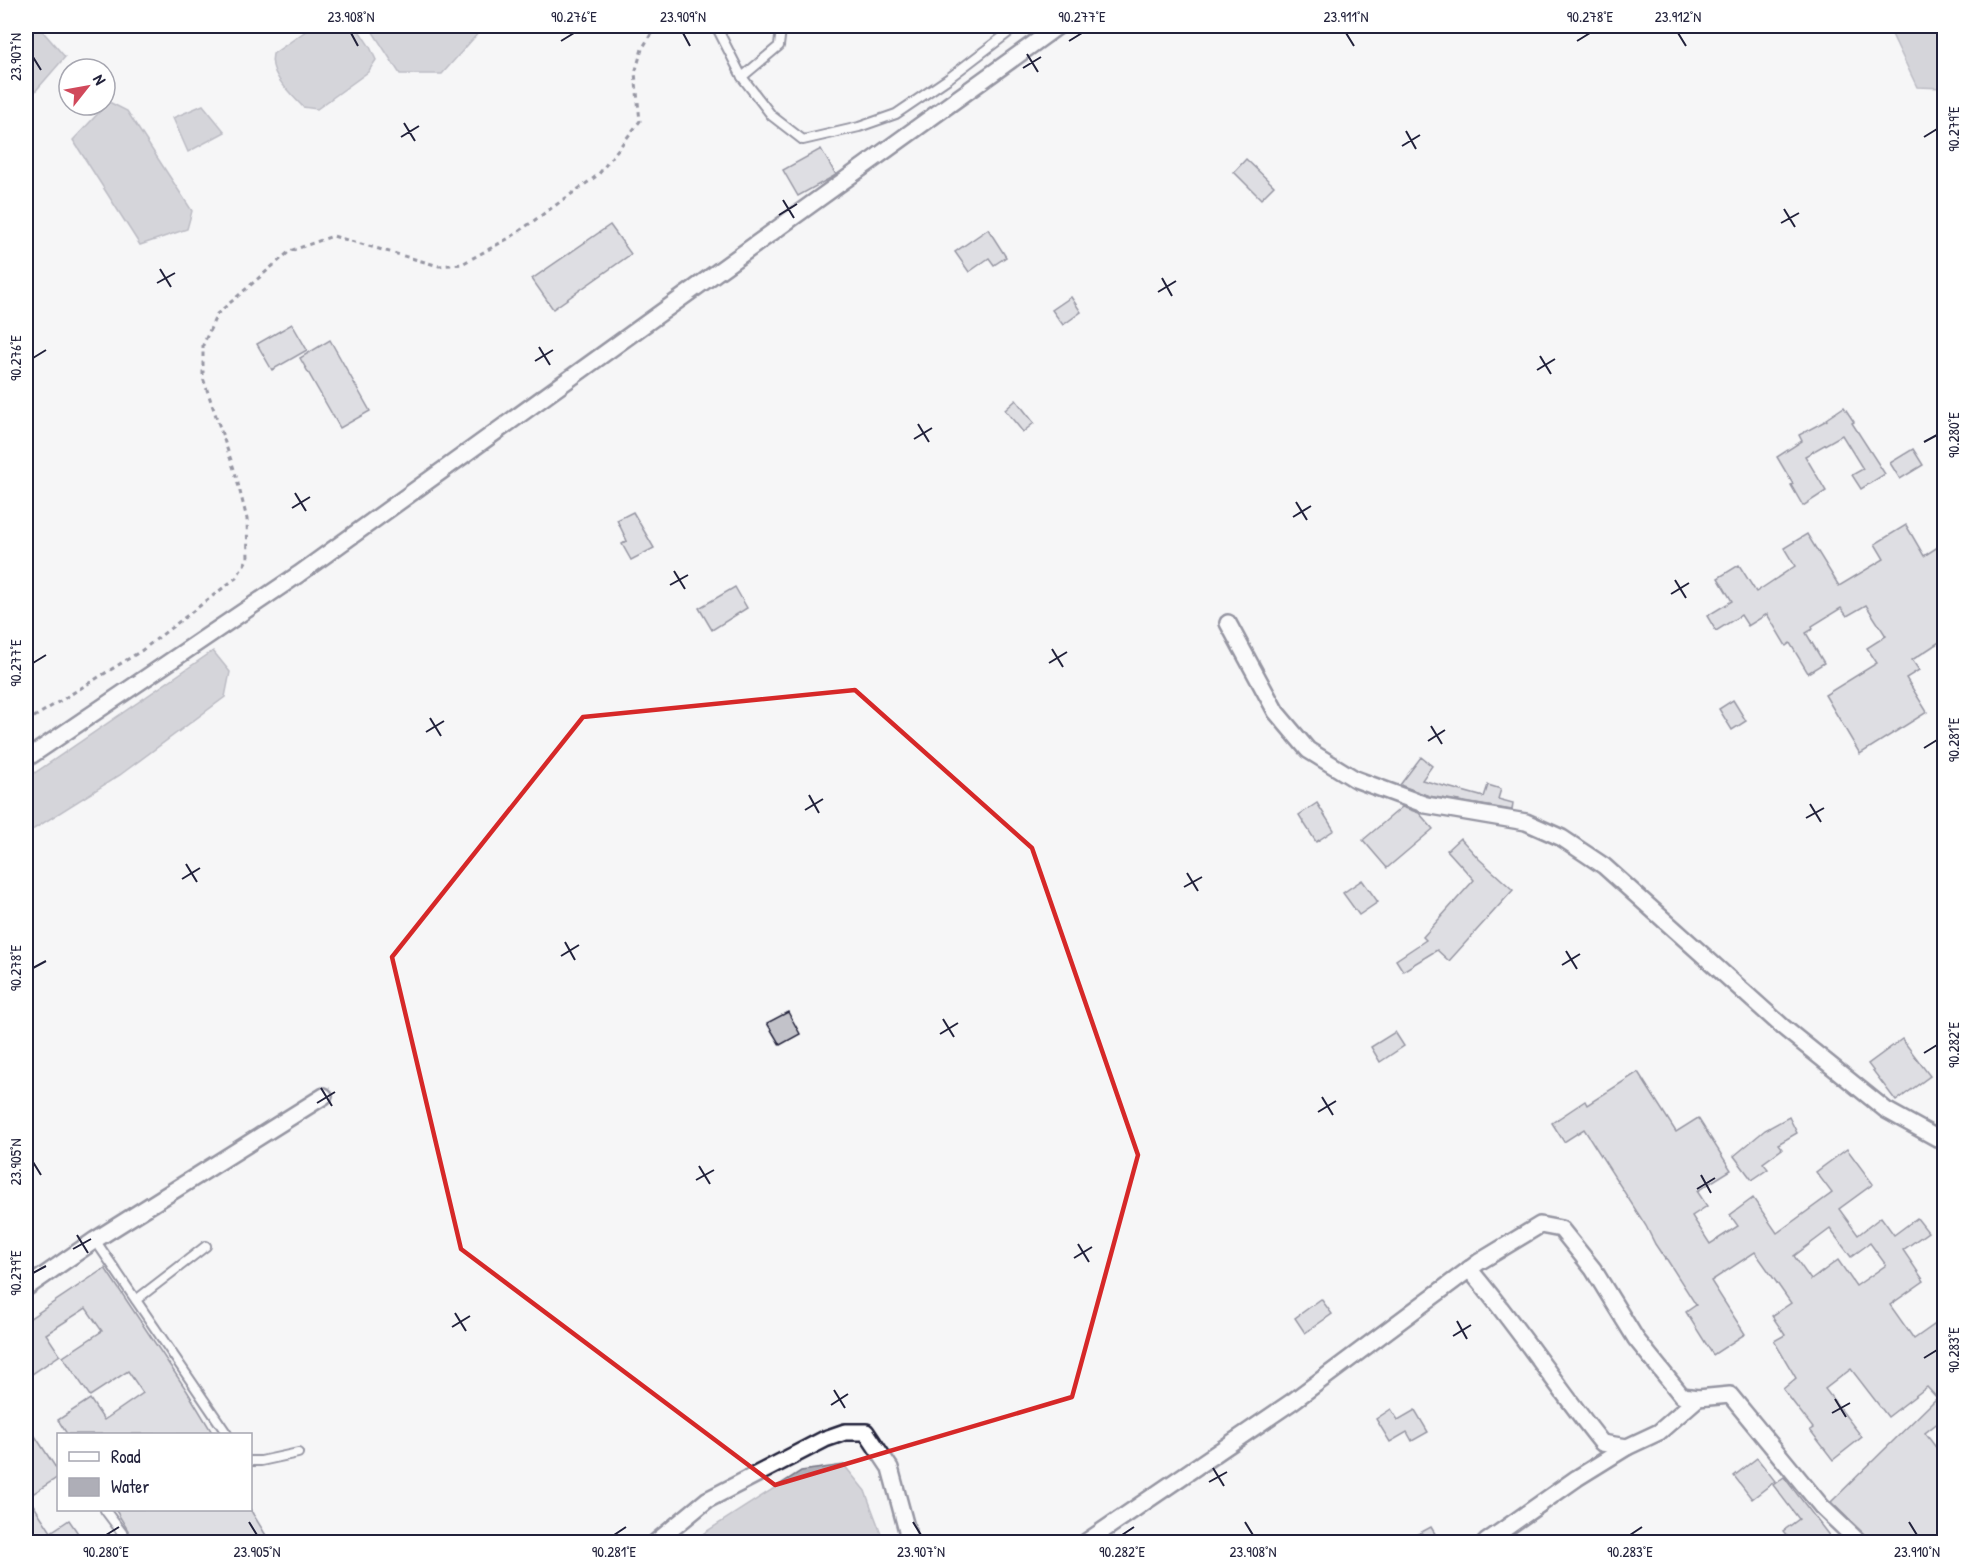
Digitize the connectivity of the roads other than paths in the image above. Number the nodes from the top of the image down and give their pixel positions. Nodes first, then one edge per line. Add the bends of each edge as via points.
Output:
1 (716, 26) edge
2 (779, 26) edge
3 (1017, 26) edge
4 (1058, 26) edge
5 (742, 77) junction
6 (1227, 623) dead end
7 (26, 759) edge
8 (324, 1096) dead end
9 (1944, 1142) edge
10 (95, 1240) junction
11 (206, 1246) dead end
12 (1469, 1269) junction
13 (26, 1288) edge
14 (136, 1300) junction
15 (1698, 1398) junction
16 (226, 1433) edge
17 (1627, 1447) junction
18 (298, 1452) dead end
19 (252, 1461) edge
20 (106, 1511) edge
21 (129, 1542) edge
22 (656, 1542) edge
23 (910, 1542) edge
24 (1086, 1542) edge
25 (1486, 1542) edge
26 (1859, 1542) edge

1 - 5 lane
2 - 5 lane via 779,46
3 - 5 lane via 896,114 802,140 772,116
4 - 7 street via 299,574
6 - 9 street via 1276,711 1308,750 1355,780 1425,806 1526,822 1562,837 1604,866 1783,1027 1886,1110
8 - 10 street
10 - 13 street
10 - 14 lane
11 - 14 lane
12 - 15 street via 1540,1225 1561,1229 1593,1269 1636,1339 1682,1396
12 - 17 street via 1602,1443
12 - 24 street via 1293,1401
14 - 16 lane
15 - 17 street via 1659,1432
15 - 26 street via 1730,1395 1822,1507
17 - 25 street
18 - 19 lane
20 - 21 lane
22 - 23 street via 706,1500 845,1432 866,1432 890,1468

